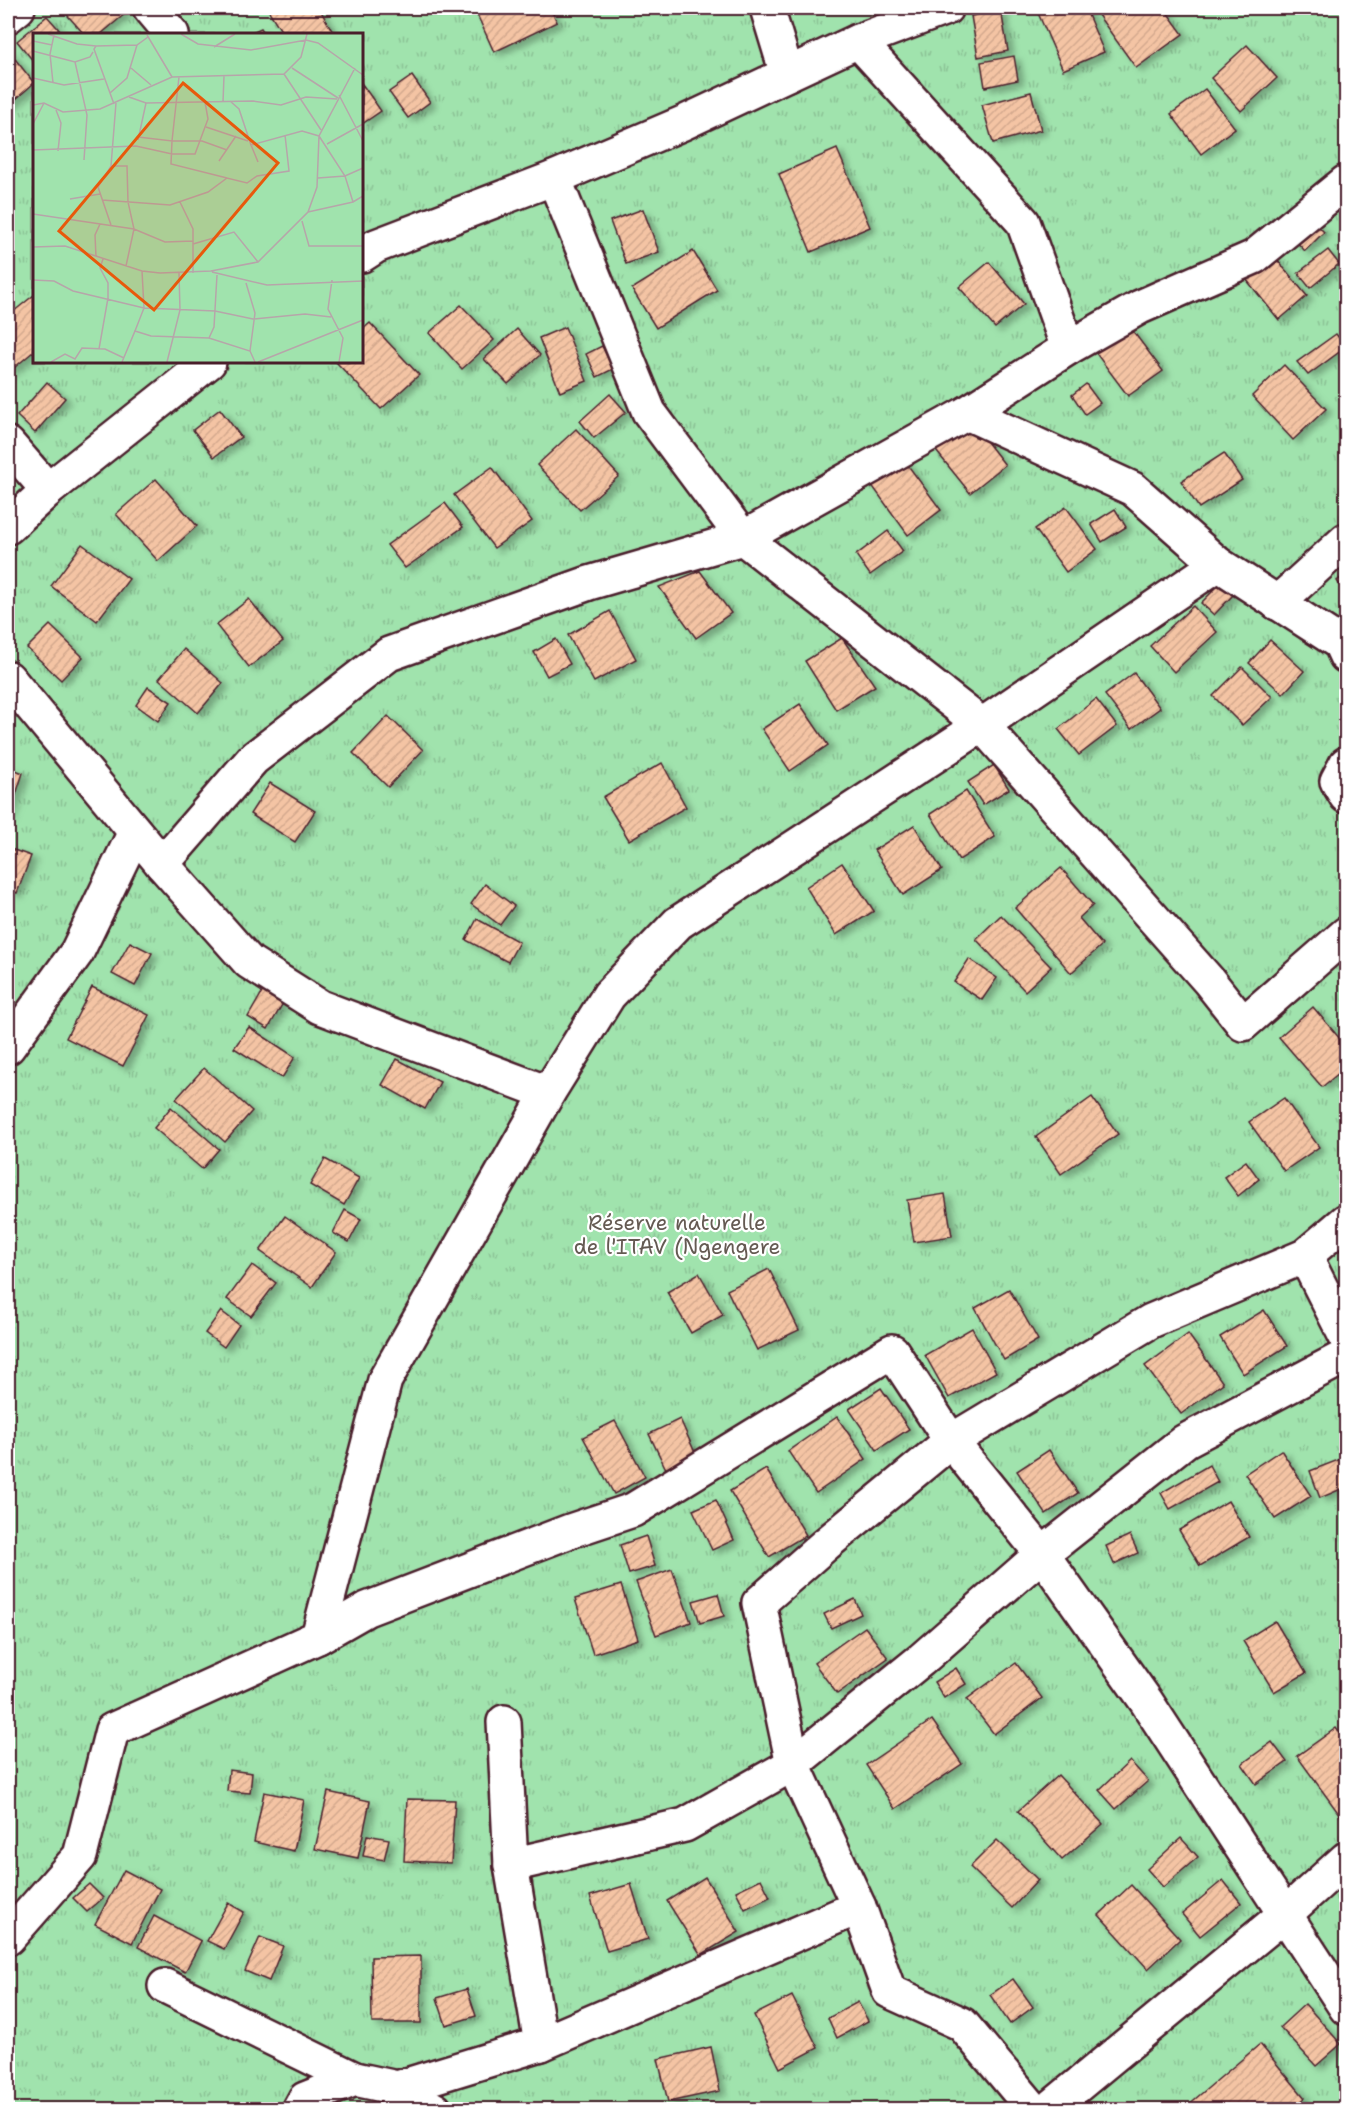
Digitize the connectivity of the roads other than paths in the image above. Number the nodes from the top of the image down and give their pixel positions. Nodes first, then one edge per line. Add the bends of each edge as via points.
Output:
1 (18, 8) edge
2 (150, 8) edge
3 (767, 8) edge
4 (946, 8) edge
5 (8, 16) edge
6 (171, 33) edge
7 (858, 41) junction
8 (787, 74) junction
9 (554, 178) junction
10 (1347, 182) edge
11 (366, 244) edge
12 (1068, 348) junction
13 (207, 363) edge
14 (966, 413) junction
15 (8, 444) edge
16 (48, 490) junction
17 (8, 527) edge
18 (743, 538) junction
19 (1347, 540) edge
20 (1218, 564) junction
21 (1277, 603) junction
22 (1347, 656) edge
23 (8, 678) edge
24 (982, 725) junction
25 (1347, 764) edge
26 (1347, 796) edge
27 (135, 832) junction
28 (162, 864) junction
29 (1347, 934) edge
30 (8, 1047) edge
31 (548, 1094) junction
32 (1347, 1221) edge
33 (1305, 1256) junction
34 (1347, 1336) edge
35 (1347, 1356) edge
36 (951, 1441) junction
37 (1042, 1554) junction
38 (318, 1637) junction
39 (504, 1722) dead end
40 (793, 1764) junction
41 (1347, 1859) edge
42 (511, 1865) junction
43 (859, 1908) junction
44 (1284, 1915) junction
45 (8, 1938) edge
46 (165, 1986) dead end
47 (1347, 2008) edge
48 (541, 2044) junction
49 (355, 2079) junction
50 (397, 2088) junction
51 (299, 2109) edge
52 (435, 2109) edge
53 (1034, 2109) edge
54 (1048, 2109) edge

1 - 5 street
2 - 6 street
3 - 8 street
4 - 7 street
7 - 8 street
7 - 12 street via 1023,222
8 - 9 street
9 - 11 street
9 - 18 street via 649,412
10 - 12 street via 1254,257 1140,307
12 - 14 street
13 - 16 street
14 - 18 street
14 - 20 street via 1133,489
15 - 16 street
16 - 17 street
18 - 24 street
18 - 28 street via 589,583 389,654 253,759
19 - 21 street
20 - 21 street
20 - 24 street
21 - 22 street via 1340,644
23 - 27 street
24 - 29 street via 1243,1024
24 - 31 street via 678,924 609,995
25 - 26 street via 1337,781
27 - 28 street
27 - 30 street via 77,952
28 - 31 street via 249,962 320,1007
31 - 38 street via 385,1380
32 - 33 street
33 - 34 street
33 - 36 street via 1151,1321
35 - 37 street via 1185,1441
36 - 37 street
36 - 38 street via 892,1351 633,1510 367,1609
36 - 40 street via 759,1603
37 - 40 street via 921,1660
37 - 44 street via 1146,1701
38 - 45 street via 112,1731 80,1856
39 - 42 street
40 - 42 street via 685,1826
40 - 43 street
41 - 44 street
42 - 48 street
43 - 48 street
43 - 53 street via 890,1990 962,2024
44 - 47 street
44 - 54 street
46 - 49 street
48 - 50 street
49 - 50 street
49 - 51 street via 305,2099
50 - 52 street

